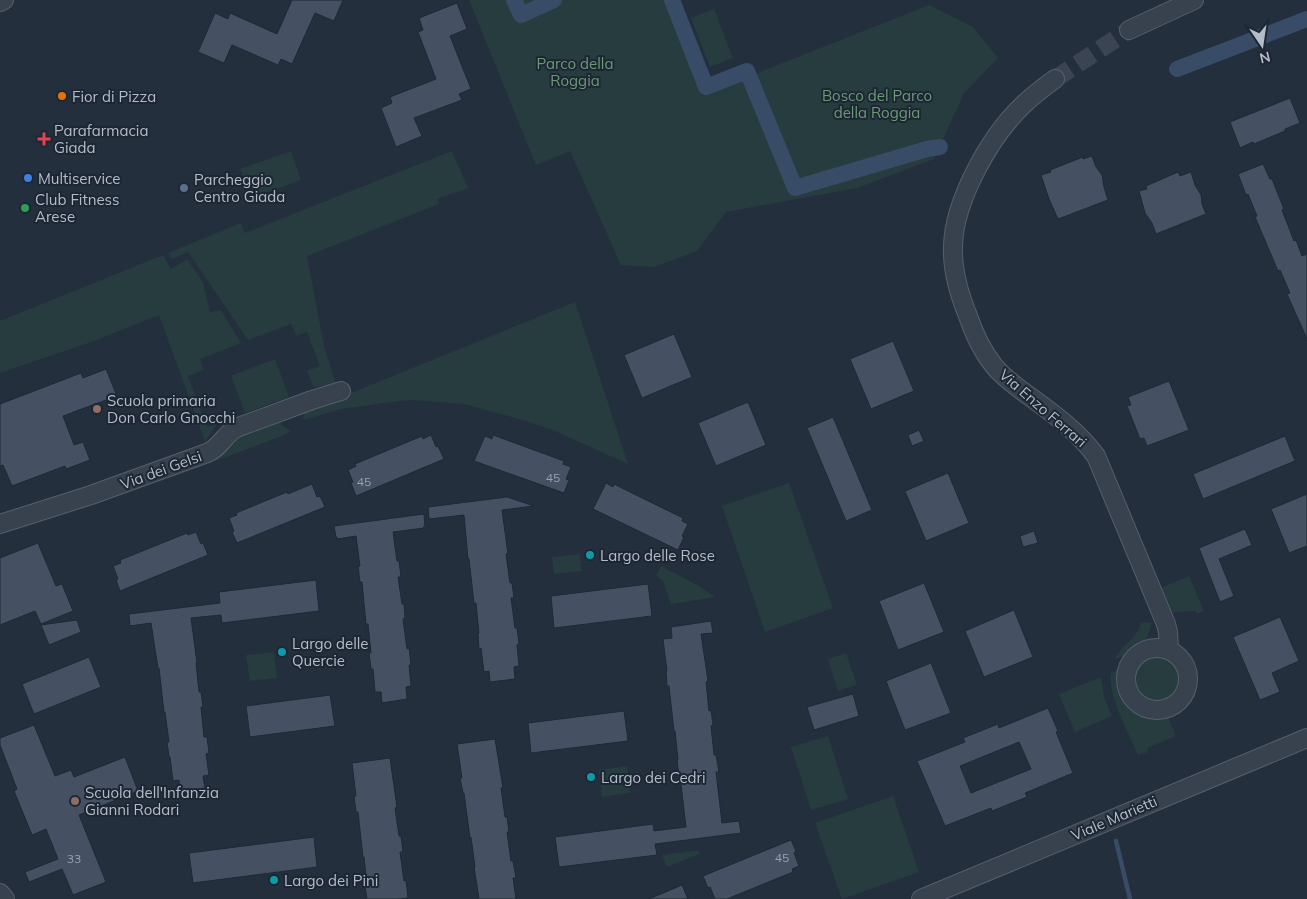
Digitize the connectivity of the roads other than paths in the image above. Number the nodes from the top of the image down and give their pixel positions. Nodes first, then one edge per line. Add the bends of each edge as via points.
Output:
1 (4, 0) edge
2 (1194, 0) edge
3 (0, 2) edge
4 (1129, 30) tunnel mouth
5 (1055, 79) tunnel mouth
6 (341, 391) dead end
7 (0, 524) edge
8 (1165, 649) dead end
9 (1307, 738) edge
10 (0, 893) edge
11 (5, 899) edge
12 (921, 899) edge

1 - 3 street
2 - 4 street
5 - 8 street, Via Enzo Ferrari via 1010,119 978,168 954,233 956,277 974,333 994,366 1072,429 1096,456 1163,617 1168,632
6 - 7 street, Via dei Gelsi via 236,428 207,453
9 - 12 street, Viale Marietti
10 - 11 street

